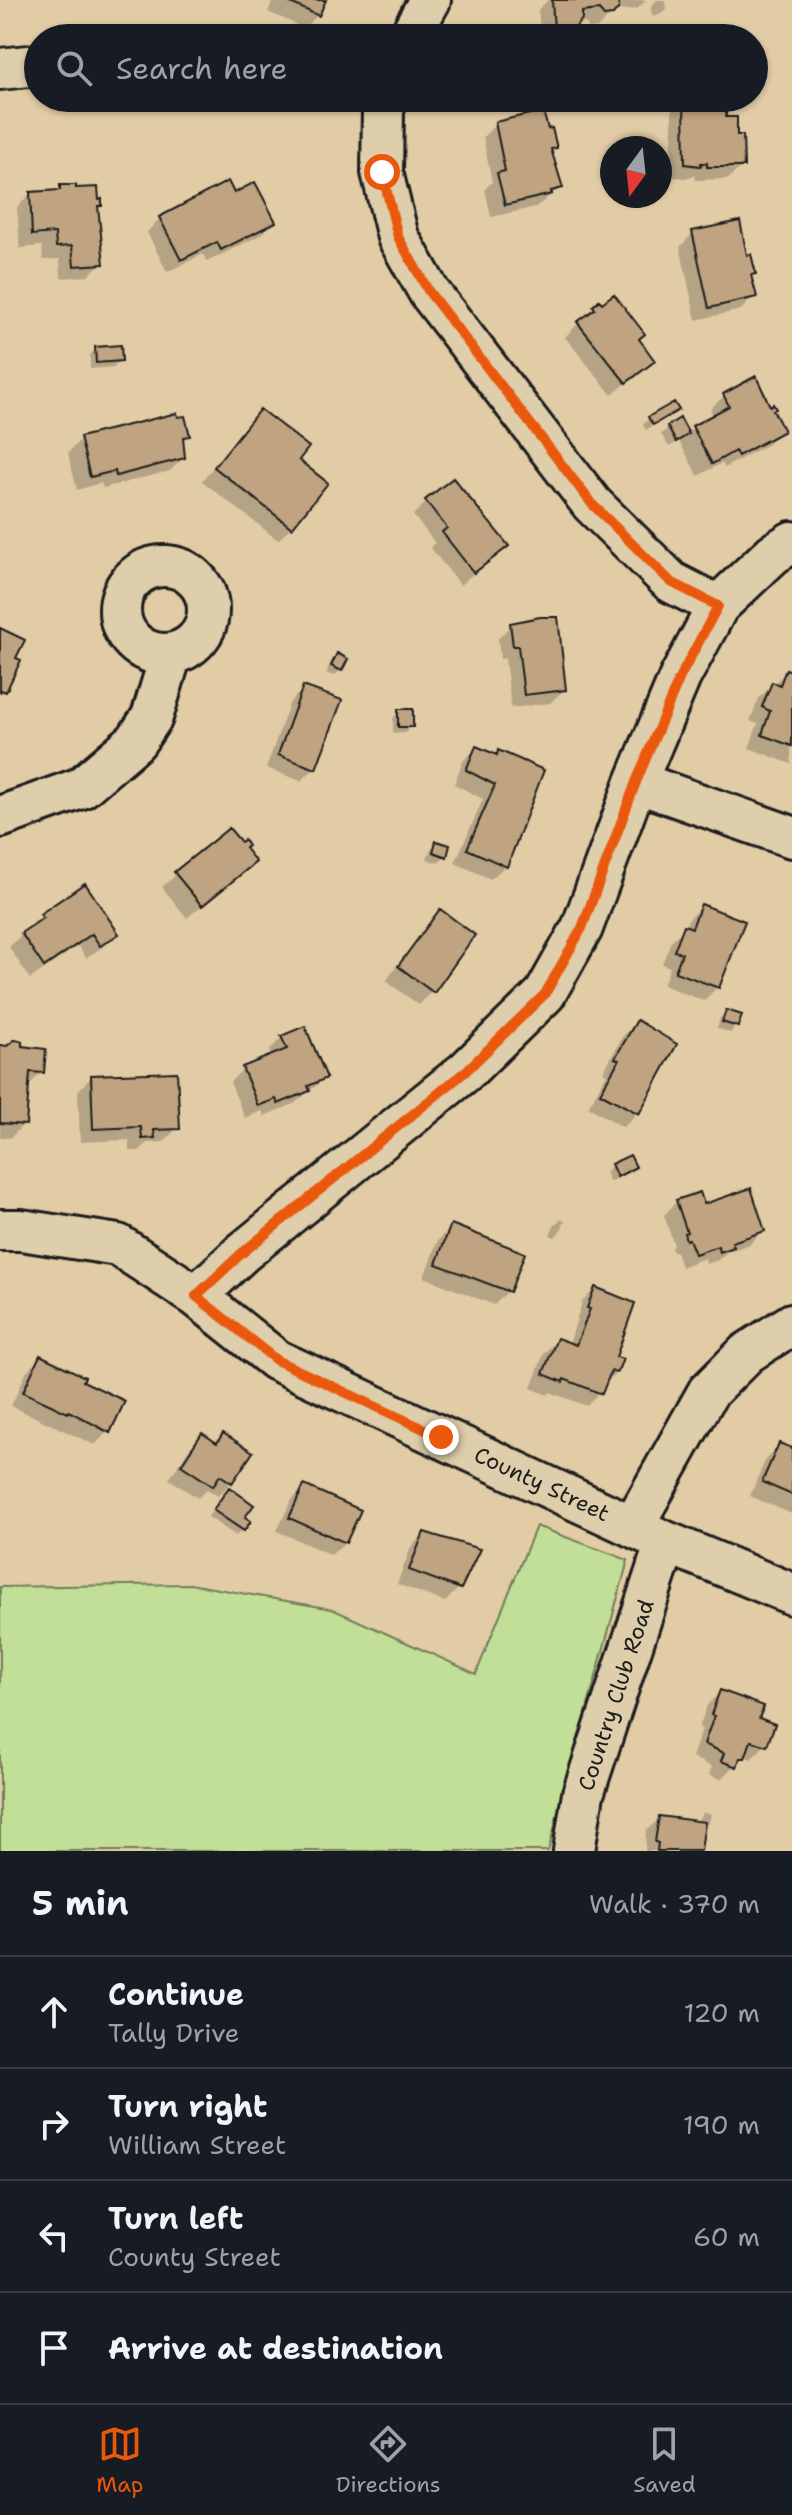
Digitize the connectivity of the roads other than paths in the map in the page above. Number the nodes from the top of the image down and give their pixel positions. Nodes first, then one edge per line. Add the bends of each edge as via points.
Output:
1 (430, 0) edge
2 (417, 24) edge
3 (24, 66) edge
4 (0, 69) edge
5 (383, 112) edge
6 (792, 542) edge
7 (718, 606) junction
8 (171, 654) dead end
9 (636, 782) junction
10 (0, 817) edge
11 (792, 837) edge
12 (0, 1230) edge
13 (196, 1296) junction
14 (792, 1324) edge
15 (650, 1534) junction
16 (792, 1594) edge
17 (574, 1851) edge

1 - 2 street
3 - 4 street
5 - 7 street via 382,172 398,237 429,292 592,504 671,582
6 - 7 street
7 - 9 street via 680,677
8 - 10 street via 152,717 136,741 81,788
9 - 11 street
9 - 13 street via 582,928 545,994 466,1071
12 - 13 street, County Street via 118,1245
13 - 15 street, County Street via 276,1360
14 - 15 street, Country Club Road via 747,1353 708,1392
15 - 16 street, County Street
15 - 17 street, Country Club Road via 583,1794

